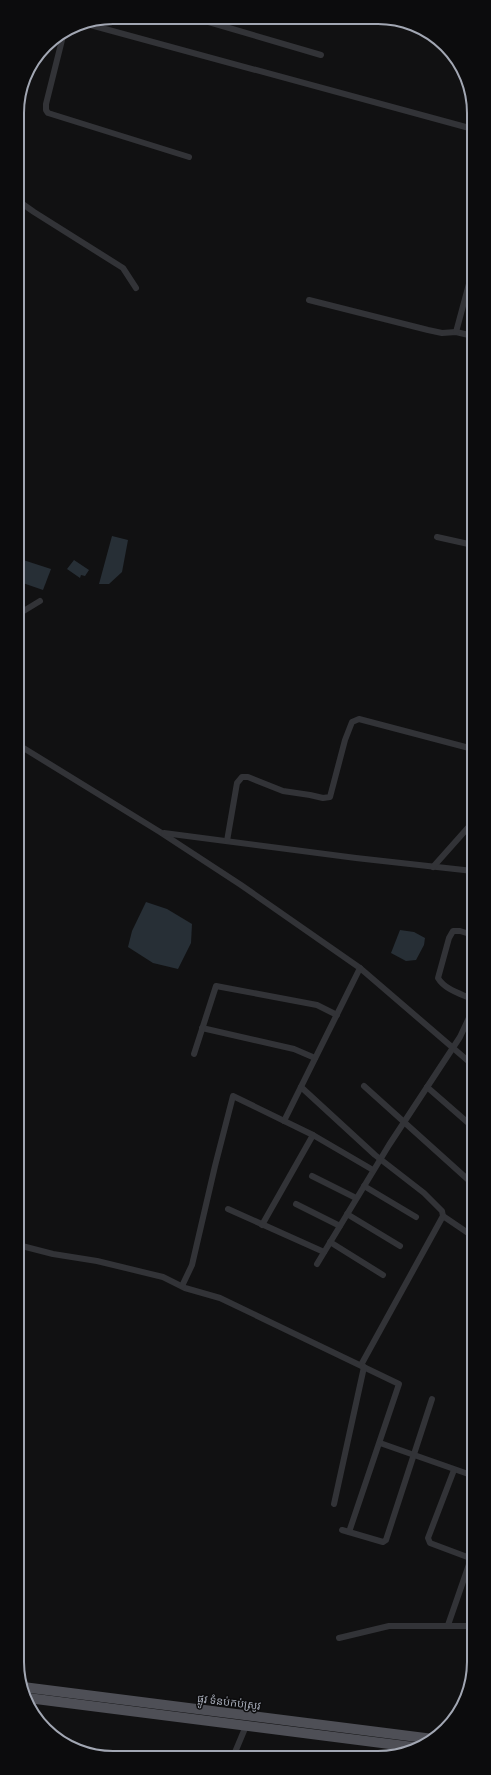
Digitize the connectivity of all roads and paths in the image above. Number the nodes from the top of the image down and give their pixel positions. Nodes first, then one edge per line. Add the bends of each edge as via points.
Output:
1 (215, 24) edge
2 (94, 26) edge
3 (62, 40) edge
4 (321, 55) dead end
5 (467, 127) edge
6 (189, 157) dead end
7 (24, 205) edge
8 (136, 288) dead end
9 (467, 291) edge
10 (309, 300) dead end
11 (456, 332) junction
12 (467, 335) edge
13 (437, 537) dead end
14 (467, 544) edge
15 (40, 600) dead end
16 (24, 610) edge
17 (467, 747) edge
18 (24, 748) edge
19 (467, 830) edge
20 (160, 832) junction
21 (227, 841) junction
22 (433, 867) junction
23 (467, 870) edge
24 (467, 933) edge
25 (360, 968) junction
26 (467, 997) edge
27 (337, 1015) junction
28 (467, 1022) edge
29 (202, 1028) junction
30 (453, 1048) junction
31 (194, 1054) dead end
32 (315, 1058) junction
33 (467, 1060) edge
34 (364, 1086) dead end
35 (301, 1087) junction
36 (427, 1087) junction
37 (284, 1121) junction
38 (467, 1122) edge
39 (404, 1123) junction
40 (313, 1135) junction
41 (380, 1159) junction
42 (373, 1170) junction
43 (312, 1176) dead end
44 (467, 1179) edge
45 (364, 1186) junction
46 (356, 1198) junction
47 (296, 1204) dead end
48 (228, 1209) dead end
49 (347, 1214) junction
50 (443, 1216) junction
51 (416, 1217) dead end
52 (262, 1225) junction
53 (340, 1226) junction
54 (467, 1230) edge
55 (330, 1242) junction
56 (400, 1246) dead end
57 (24, 1247) edge
58 (324, 1252) junction
59 (317, 1264) dead end
60 (383, 1275) dead end
61 (182, 1286) junction
62 (362, 1366) junction
63 (432, 1399) dead end
64 (380, 1444) junction
65 (414, 1455) junction
66 (454, 1470) junction
67 (467, 1474) edge
68 (334, 1504) dead end
69 (342, 1530) dead end
70 (349, 1532) junction
71 (467, 1557) edge
72 (467, 1567) edge
73 (448, 1625) junction
74 (467, 1626) edge
75 (339, 1638) dead end
76 (28, 1688) edge
77 (32, 1698) edge
78 (246, 1726) junction
79 (425, 1738) edge
80 (406, 1746) edge
81 (236, 1751) edge

1 - 4 street
2 - 5 street
3 - 6 street via 46,104 48,114
7 - 8 street via 123,268
9 - 11 street
10 - 11 street via 428,330
11 - 12 street
13 - 14 street
15 - 16 street
17 - 21 street via 359,719 352,722 345,740 330,797 282,791 242,777 237,783
18 - 20 street
19 - 22 street
20 - 21 street
20 - 25 street
21 - 22 street
22 - 23 street
24 - 26 street via 453,931 438,978 448,988
25 - 27 street
25 - 30 street
27 - 29 street via 317,1005 216,986
27 - 32 street
28 - 30 street
29 - 31 street
29 - 32 street via 294,1049
30 - 33 street
30 - 36 street
32 - 35 street
34 - 39 street
35 - 37 street
35 - 41 street
36 - 38 street
36 - 39 street
37 - 40 street
37 - 61 street via 233,1096 192,1265
39 - 41 street
39 - 44 street
40 - 42 street
40 - 52 street
41 - 42 street
41 - 50 street via 424,1193 442,1211
42 - 45 street
43 - 46 street
45 - 46 street
45 - 51 street
46 - 49 street
47 - 53 street
48 - 52 street
49 - 53 street
49 - 56 street
50 - 54 street
50 - 62 street
52 - 58 street
53 - 55 street
55 - 58 street
55 - 60 street
57 - 61 street via 164,1277
58 - 59 street
61 - 62 street via 220,1298
62 - 64 street via 399,1384
62 - 68 street
63 - 65 street
64 - 65 street
64 - 70 street
65 - 66 street
65 - 70 street via 386,1540 383,1542
66 - 67 street
66 - 71 street via 428,1538 430,1543
69 - 70 street
72 - 73 street
73 - 74 street
73 - 75 street via 389,1626
76 - 79 main road, ផ្លូវ ទំនប់កប់ស្រូវ
77 - 78 main road, ផ្លូវ ទំនប់កប់ស្រូវ
78 - 80 main road, ផ្លូវ ទំនប់កប់ស្រូវ
78 - 81 street

